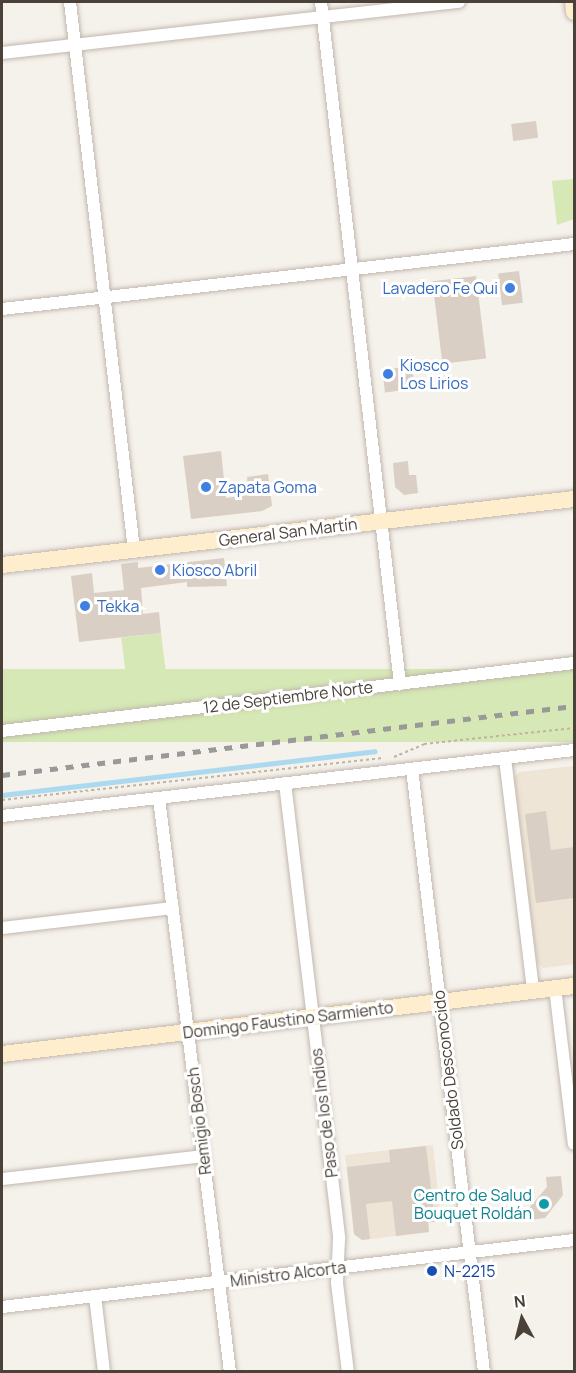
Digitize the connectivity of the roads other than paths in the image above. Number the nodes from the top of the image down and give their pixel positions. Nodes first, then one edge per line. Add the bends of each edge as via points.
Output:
1 (70, 2) edge
2 (321, 2) edge
3 (459, 2) edge
4 (573, 2) edge
5 (574, 12) edge
6 (322, 17) junction
7 (75, 45) junction
8 (2, 53) edge
9 (574, 244) edge
10 (351, 270) junction
11 (104, 297) junction
12 (2, 309) edge
13 (574, 499) edge
14 (380, 522) junction
15 (134, 550) junction
16 (2, 565) edge
17 (574, 663) edge
18 (400, 684) junction
19 (2, 731) edge
20 (574, 750) edge
21 (505, 758) junction
22 (412, 769) junction
23 (285, 783) junction
24 (159, 798) junction
25 (2, 816) edge
26 (172, 908) junction
27 (2, 928) edge
28 (574, 986) edge
29 (555, 988) junction
30 (533, 991) junction
31 (440, 1002) junction
32 (313, 1017) junction
33 (188, 1032) junction
34 (2, 1054) edge
35 (574, 1144) edge
36 (203, 1156) junction
37 (2, 1179) edge
38 (574, 1240) edge
39 (470, 1252) junction
40 (337, 1268) junction
41 (219, 1282) junction
42 (95, 1296) junction
43 (2, 1307) edge
44 (104, 1371) edge
45 (230, 1371) edge
46 (348, 1371) edge
47 (484, 1371) edge

1 - 7 street
2 - 6 street
3 - 6 street
4 - 5 main road
6 - 7 street
6 - 10 street
7 - 8 street
7 - 11 street
9 - 10 street
10 - 11 street
10 - 14 street
11 - 12 street
11 - 15 street
13 - 14 main road, General San Martín
14 - 15 main road, General San Martín
14 - 18 street
15 - 16 main road, General San Martín
17 - 18 street, 12 de Septiembre Norte
18 - 19 street, 12 de Septiembre Norte
20 - 21 street
21 - 22 street
21 - 30 street
22 - 23 street
22 - 31 street, Soldado Desconocido
23 - 24 street
23 - 32 street, Paso de los Indios
24 - 25 street
24 - 26 street, Remigio Bosch
26 - 27 street
26 - 33 street, Remigio Bosch
28 - 29 main road, Domingo Faustino Sarmiento
29 - 30 main road, Domingo Faustino Sarmiento
29 - 35 street
30 - 31 main road, Domingo Faustino Sarmiento
31 - 32 main road, Domingo Faustino Sarmiento
31 - 39 street, Soldado Desconocido
32 - 33 main road, Domingo Faustino Sarmiento
32 - 40 street, Paso de los Indios via 339,1239
33 - 34 main road, Domingo Faustino Sarmiento
33 - 36 street, Remigio Bosch
36 - 37 street
36 - 41 street, Remigio Bosch
38 - 39 street, Ministro Alcorta
39 - 40 street, Ministro Alcorta
39 - 47 street, Soldado Desconocido
40 - 41 street, Ministro Alcorta
40 - 46 street, Paso de los Indios
41 - 42 street, Ministro Alcorta
41 - 45 street, Remigio Bosch
42 - 43 street, Ministro Alcorta
42 - 44 street

